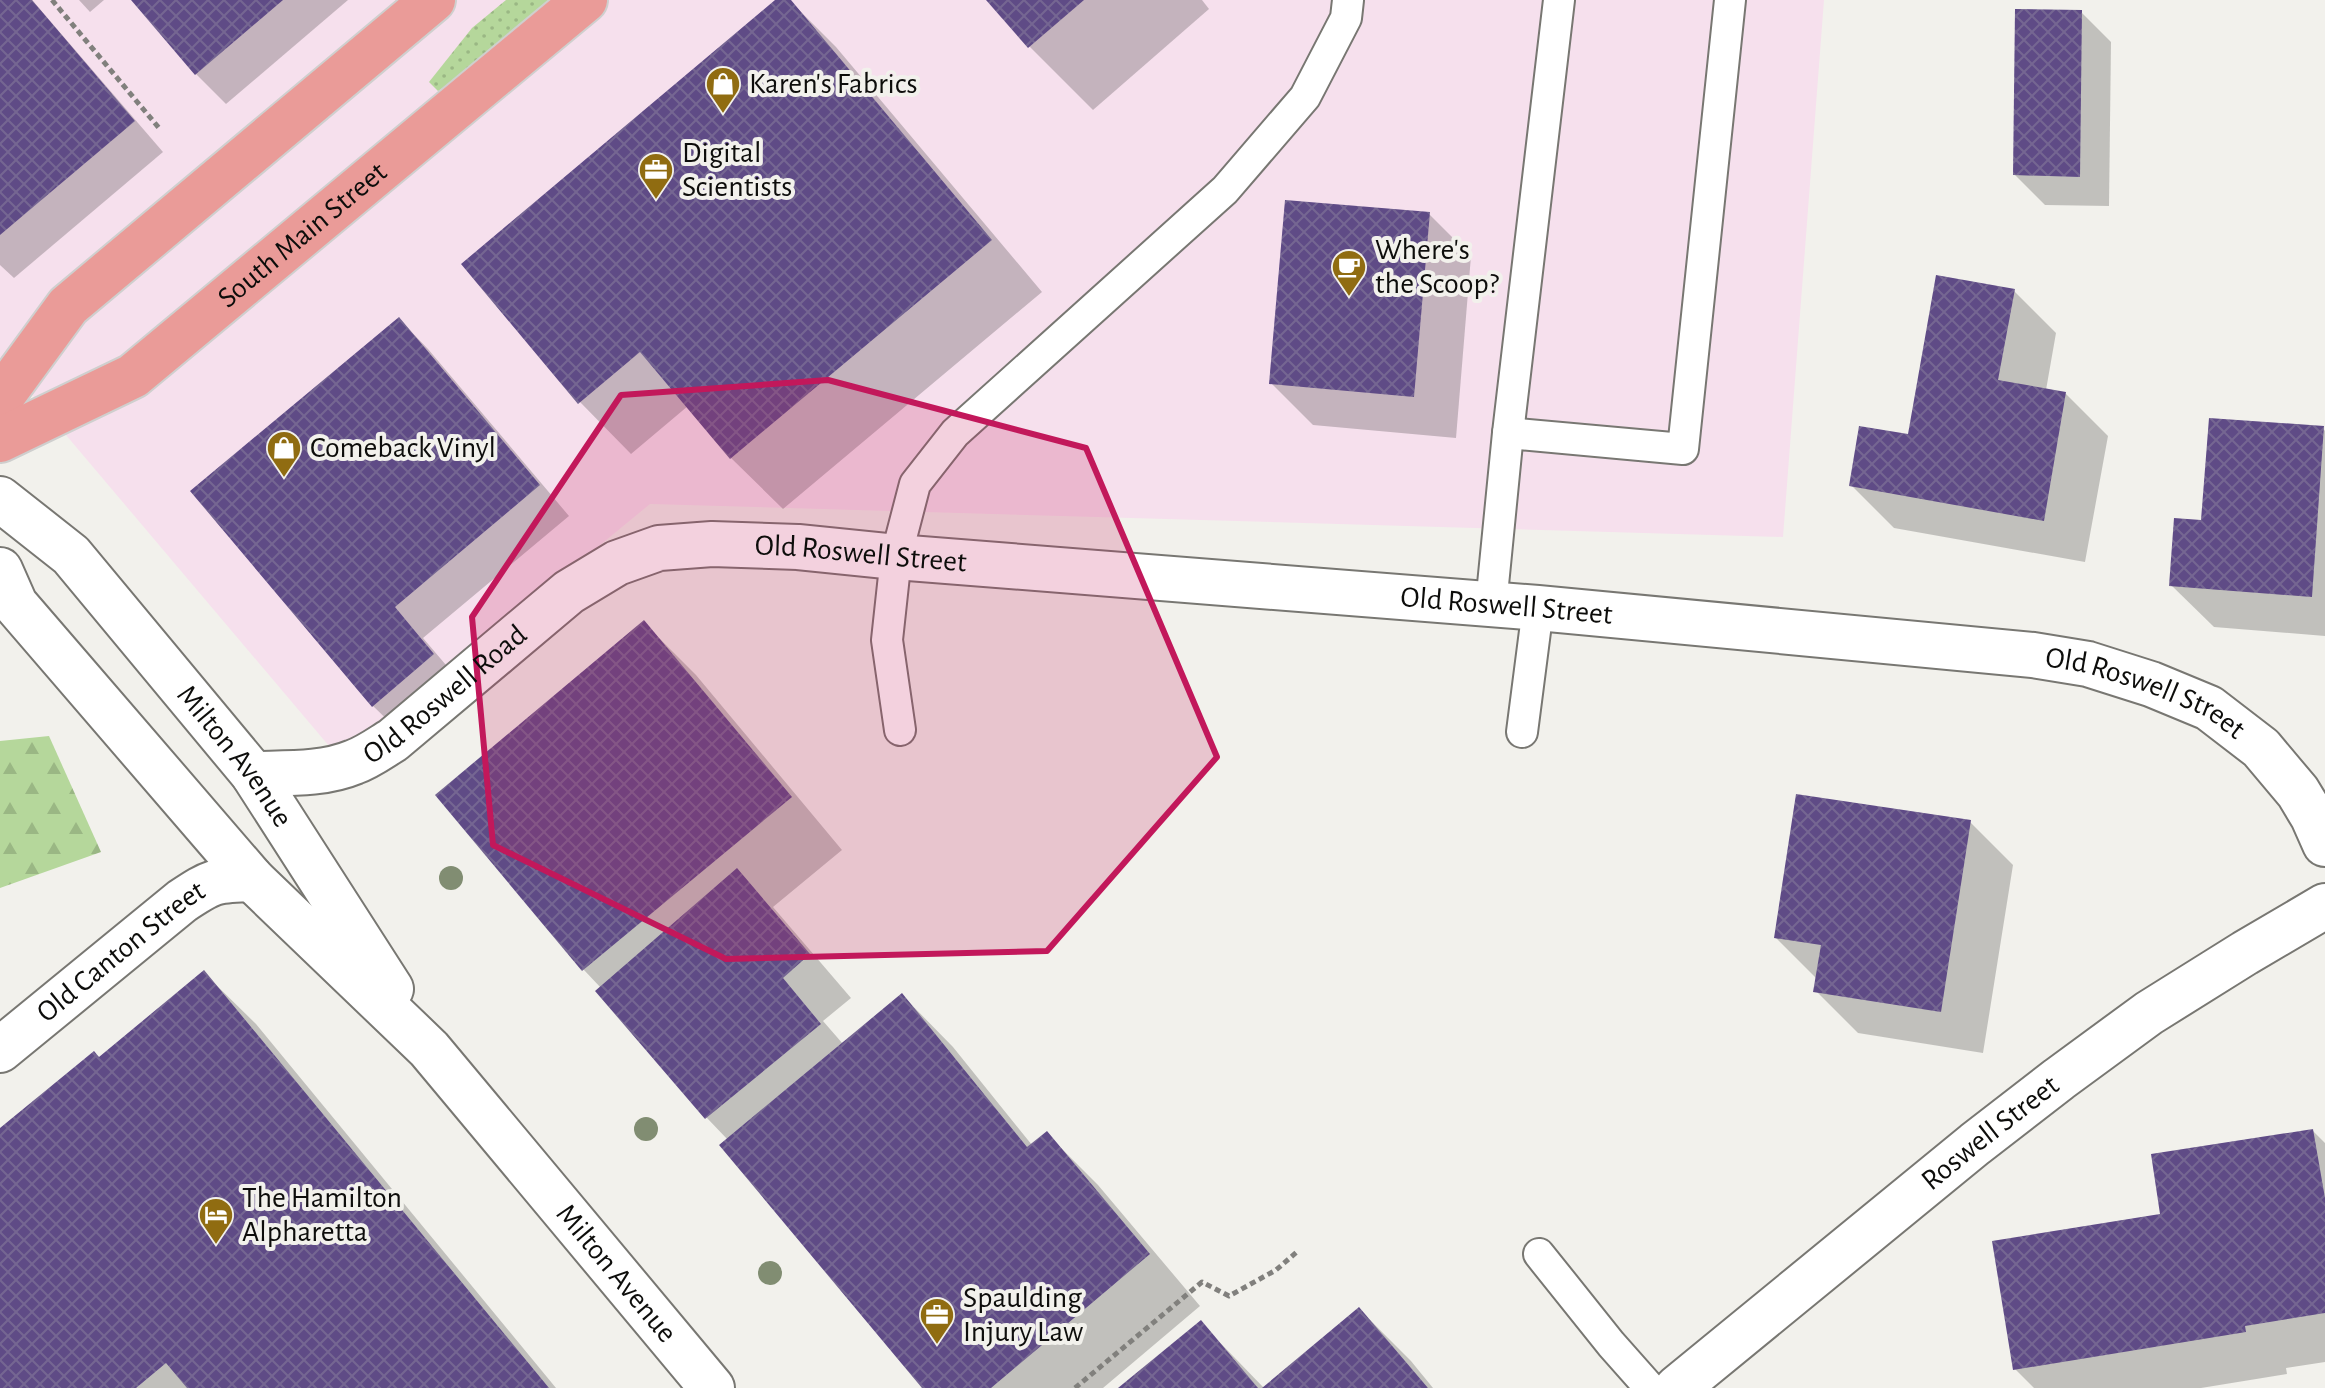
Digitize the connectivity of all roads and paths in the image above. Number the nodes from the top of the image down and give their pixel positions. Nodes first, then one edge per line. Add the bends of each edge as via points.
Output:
1 (52, 0) edge
2 (433, 0) edge
3 (585, 0) edge
4 (1348, 0) edge
5 (1559, 0) edge
6 (1730, 0) edge
7 (159, 128) dead end
8 (0, 399) edge
9 (1508, 433) junction
10 (0, 440) edge
11 (0, 499) edge
12 (896, 557) junction
13 (617, 563) joint
14 (0, 570) edge
15 (1491, 605) junction
16 (1538, 608) junction
17 (900, 730) dead end
18 (1522, 732) dead end
19 (253, 774) junction
20 (2325, 844) edge
21 (252, 879) junction
22 (2325, 906) edge
23 (429, 1049) junction
24 (0, 1050) edge
25 (1298, 1251) dead end
26 (1539, 1254) dead end
27 (712, 1388) edge
28 (1075, 1388) edge
29 (1650, 1388) edge
30 (1677, 1388) edge

1 - 7 path
2 - 8 main road via 68,306
3 - 10 main road, South Main Street via 133,376
4 - 12 lane via 1346,18 1305,97 1225,190 955,433 915,484
5 - 9 lane
6 - 9 lane via 1683,449
9 - 15 lane
11 - 19 street, Milton Avenue via 71,555
12 - 13 street, Old Roswell Street via 712,544 659,548
12 - 15 street, Old Roswell Street
12 - 17 lane via 887,640
13 - 19 street, Old Roswell Road via 569,592 371,754 327,770
14 - 21 street, Milton Avenue via 15,604
15 - 16 street, Old Roswell Street
16 - 18 lane
16 - 20 street, Old Roswell Street via 2088,664 2209,708 2261,748 2298,792
19 - 23 street, Milton Avenue
21 - 23 street, Milton Avenue
21 - 24 street, Old Canton Street via 210,883 182,901
22 - 30 street, Roswell Street via 2149,1013 2059,1079
23 - 27 street, Milton Avenue
25 - 28 path via 1229,1296 1202,1282
26 - 29 lane

